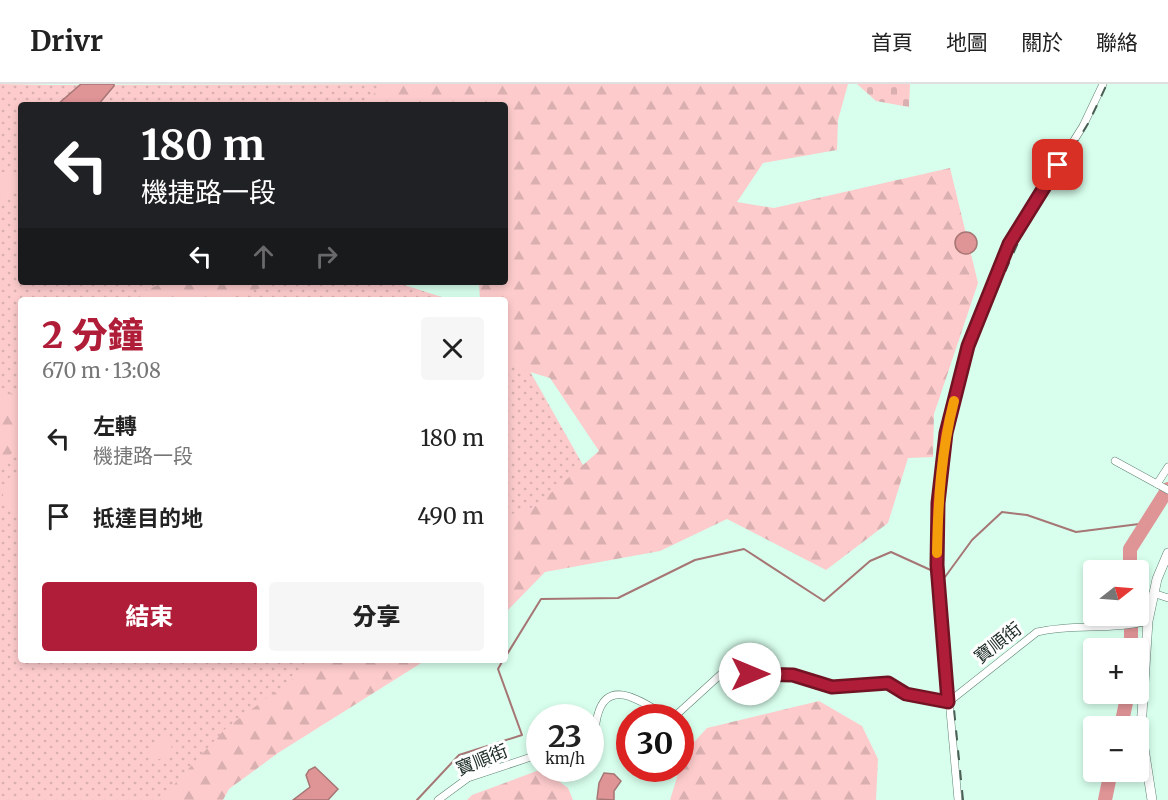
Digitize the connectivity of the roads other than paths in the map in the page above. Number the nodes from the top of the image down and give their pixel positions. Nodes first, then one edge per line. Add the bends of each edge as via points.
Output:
1 (1103, 84) edge
2 (1115, 461) dead end
3 (1168, 467) edge
4 (1159, 485) junction
5 (1168, 490) edge
6 (1168, 553) edge
7 (1153, 593) junction
8 (1168, 598) edge
9 (1149, 606) edge
10 (1108, 626) edge
11 (1144, 626) edge
12 (948, 702) junction
13 (602, 704) edge
14 (646, 704) edge
15 (688, 704) edge
16 (526, 759) edge
17 (438, 800) edge
18 (958, 800) edge
19 (1152, 800) edge

1 - 12 street via 1083,126 1009,244 968,346 946,433 938,503 938,579
2 - 4 street
3 - 4 street
4 - 5 street
6 - 7 street
7 - 8 street
7 - 9 street
10 - 12 street, 寶順街 via 1037,632
11 - 19 street via 1141,729
12 - 15 street via 906,694 888,683 832,687 793,675 720,675
12 - 18 street
13 - 14 street via 606,697 616,693 630,695
16 - 17 street, 寶順街 via 468,778

